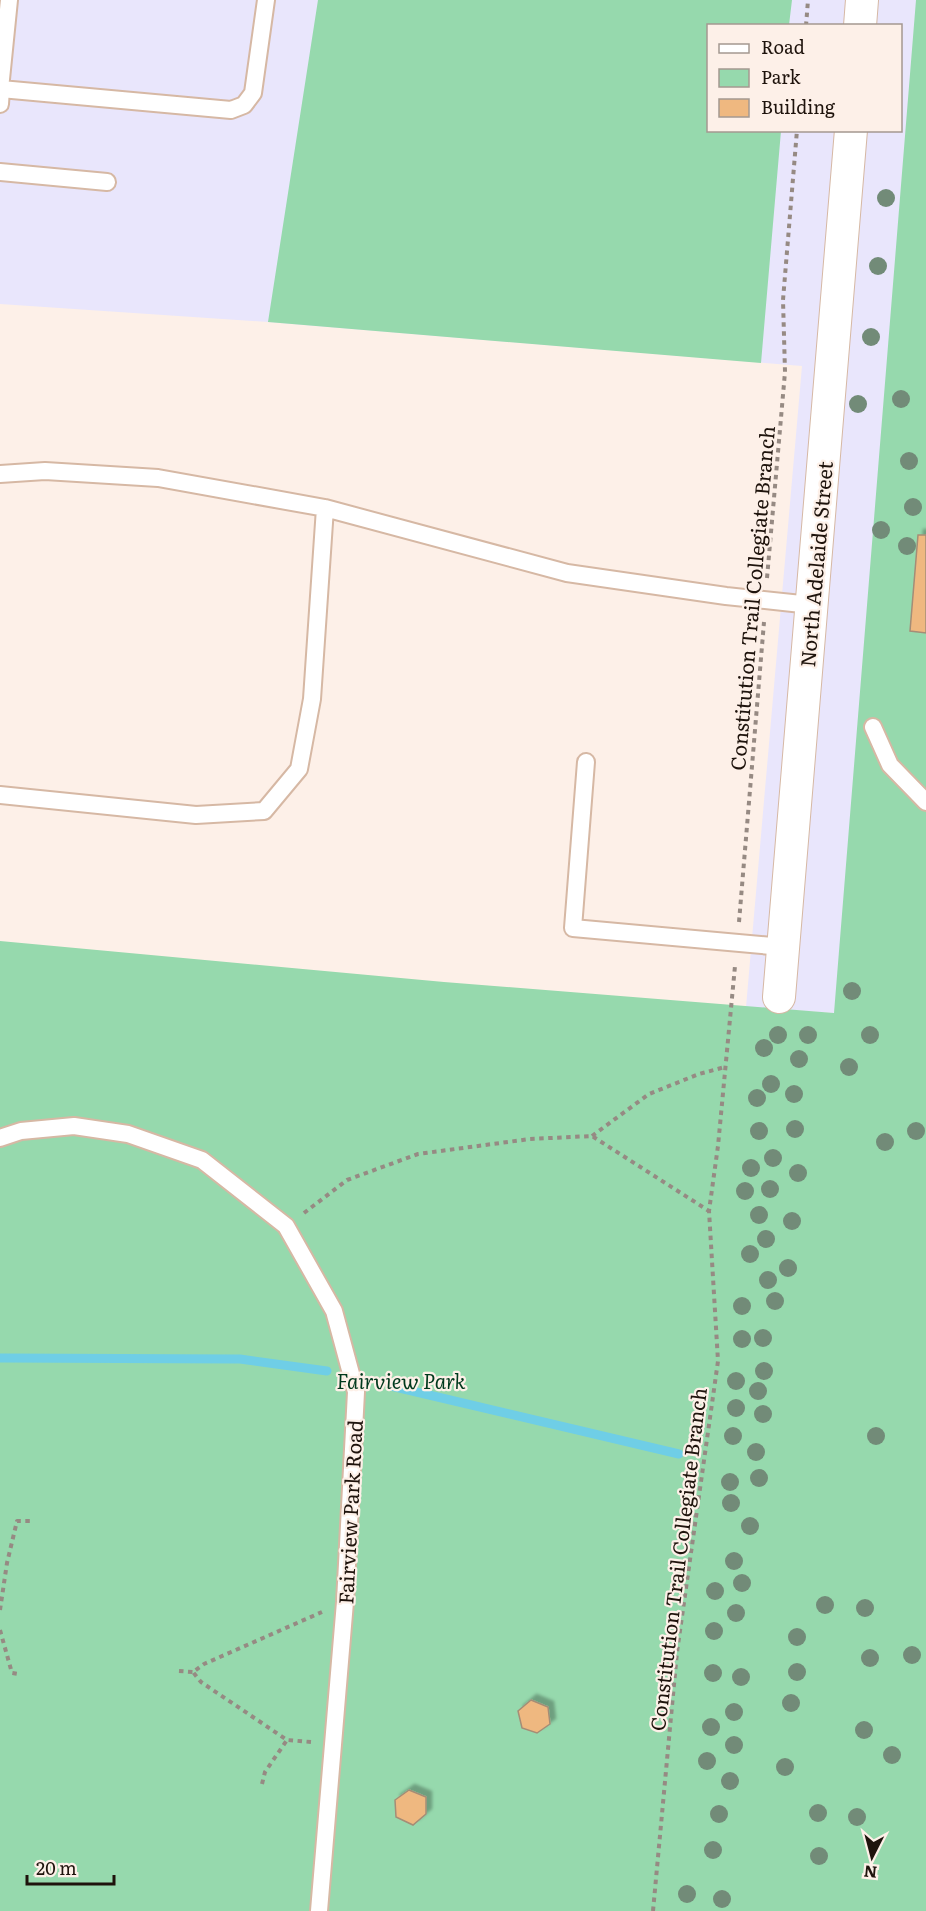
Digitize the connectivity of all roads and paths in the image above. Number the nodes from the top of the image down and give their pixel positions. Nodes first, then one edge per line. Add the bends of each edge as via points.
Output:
1 (9, 0) edge
2 (266, 0) edge
3 (808, 0) edge
4 (862, 0) edge
5 (806, 24) edge
6 (860, 24) edge
7 (0, 94) edge
8 (798, 132) edge
9 (851, 132) edge
10 (0, 172) edge
11 (107, 182) dead end
12 (0, 474) edge
13 (325, 508) junction
14 (766, 601) junction
15 (812, 605) junction
16 (873, 727) dead end
17 (586, 762) dead end
18 (0, 795) edge
19 (926, 802) edge
20 (737, 942) junction
21 (783, 947) junction
22 (779, 997) dead end
23 (725, 1067) junction
24 (592, 1136) junction
25 (0, 1138) edge
26 (709, 1210) junction
27 (286, 1226) junction
28 (30, 1521) dead end
29 (345, 1602) junction
30 (0, 1610) edge
31 (0, 1630) edge
32 (179, 1671) dead end
33 (193, 1672) junction
34 (18, 1674) dead end
35 (287, 1740) junction
36 (332, 1743) junction
37 (262, 1784) dead end
38 (319, 1911) edge
39 (654, 1911) edge

1 - 7 lane
2 - 7 lane via 253,93 244,105 231,110
3 - 5 path
4 - 6 street
8 - 14 path, Constitution Trail Collegiate Branch via 783,300 785,372
9 - 15 street, North Adelaide Street
10 - 11 lane
12 - 13 lane via 45,471 158,478
13 - 14 lane via 567,573
13 - 18 lane via 312,699 299,769 264,810 196,815
14 - 15 lane
14 - 20 path, Constitution Trail Collegiate Branch
15 - 21 street, North Adelaide Street
16 - 19 lane via 890,765
17 - 20 lane via 573,928
20 - 21 lane
20 - 23 path, Constitution Trail Collegiate Branch
21 - 22 street, North Adelaide Street
23 - 24 path via 649,1094
23 - 26 path, Constitution Trail Collegiate Branch
24 - 26 path
24 - 27 path via 530,1139 418,1154 347,1180
25 - 27 lane, Fairview Park Road via 21,1131 74,1126 129,1134 202,1160
26 - 39 path, Constitution Trail Collegiate Branch via 718,1361 677,1652
27 - 29 lane, Fairview Park Road via 334,1311 356,1392
28 - 30 path via 17,1521
29 - 33 path
29 - 36 lane, Fairview Park Road
31 - 34 path via 12,1673
32 - 33 path
33 - 35 path via 201,1682
35 - 36 path
35 - 37 path via 265,1772
36 - 38 lane, Fairview Park Road

